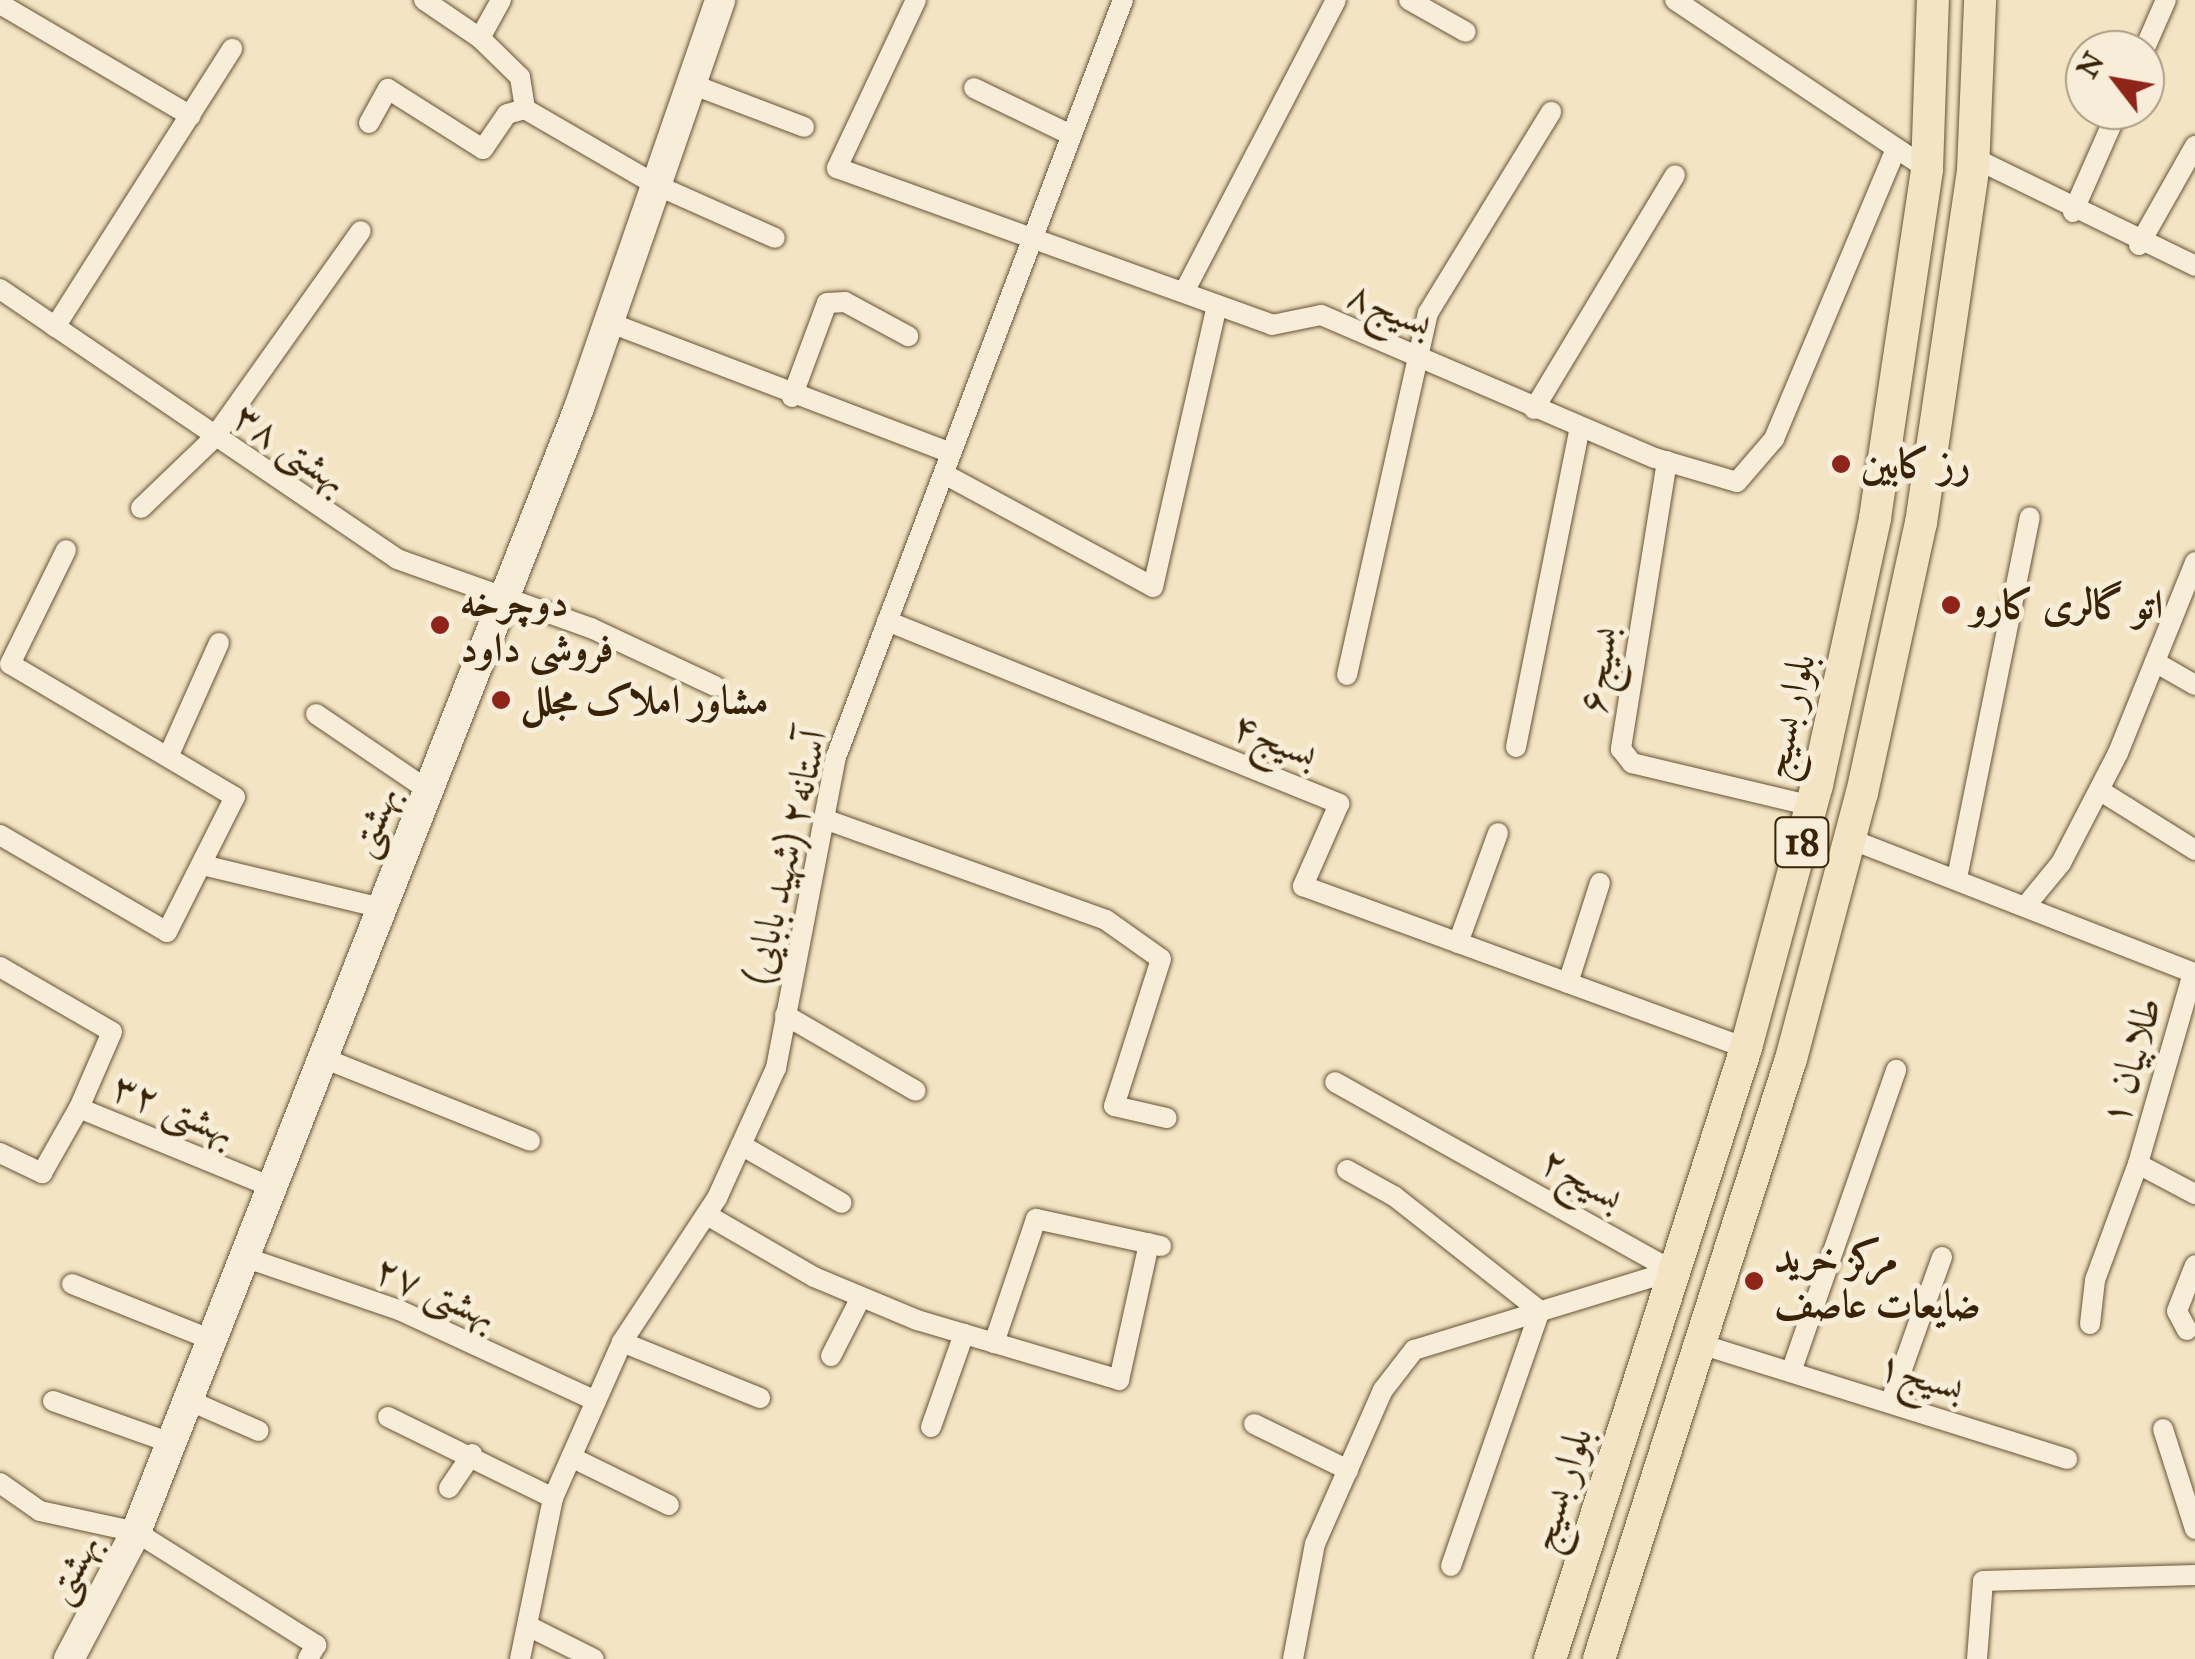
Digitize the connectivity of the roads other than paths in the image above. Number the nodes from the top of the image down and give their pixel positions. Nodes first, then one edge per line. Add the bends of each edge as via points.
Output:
1 (424, 0) edge
2 (500, 0) edge
3 (720, 0) edge
4 (916, 0) edge
5 (1123, 0) edge
6 (1336, 0) edge
7 (1409, 0) edge
8 (1674, 0) edge
9 (1933, 0) edge
10 (1980, 0) edge
11 (2166, 0) edge
12 (0, 4) edge
13 (2153, 30) edge
14 (1466, 32) dead end
15 (480, 38) junction
16 (232, 49) dead end
17 (690, 84) junction
18 (974, 88) dead end
19 (525, 109) junction
20 (1551, 112) dead end
21 (191, 116) junction
22 (369, 123) dead end
23 (804, 127) dead end
24 (2109, 130) edge
25 (1068, 133) junction
26 (2195, 146) edge
27 (1896, 149) junction
28 (1974, 158) junction
29 (1927, 169) junction
30 (1674, 175) dead end
31 (656, 185) junction
32 (2074, 212) junction
33 (361, 231) dead end
34 (1028, 235) junction
35 (774, 238) dead end
36 (2139, 246) junction
37 (2195, 266) edge
38 (0, 288) edge
39 (1184, 292) junction
40 (1217, 305) junction
41 (608, 322) junction
42 (54, 327) junction
43 (908, 336) dead end
44 (1415, 357) junction
45 (792, 397) junction
46 (1534, 408) junction
47 (1580, 427) junction
48 (213, 439) junction
49 (948, 452) junction
50 (1667, 461) junction
51 (946, 475) junction
52 (140, 508) dead end
53 (2030, 517) dead end
54 (66, 550) dead end
55 (2195, 562) edge
56 (505, 595) junction
57 (887, 621) junction
58 (218, 643) dead end
59 (2156, 662) junction
60 (1347, 674) dead end
61 (2195, 685) edge
62 (715, 686) dead end
63 (316, 714) dead end
64 (1516, 747) dead end
65 (168, 757) junction
66 (428, 790) junction
67 (2100, 790) junction
68 (1812, 806) junction
69 (826, 820) junction
70 (1498, 833) dead end
71 (0, 835) edge
72 (1850, 839) junction
73 (2195, 850) edge
74 (207, 866) junction
75 (1957, 878) junction
76 (1600, 883) dead end
77 (2028, 903) junction
78 (382, 908) junction
79 (1458, 943) junction
80 (0, 966) edge
81 (1568, 983) junction
82 (786, 1015) junction
83 (1746, 1048) junction
84 (323, 1058) junction
85 (1896, 1070) dead end
86 (1334, 1082) dead end
87 (916, 1091) dead end
88 (78, 1108) junction
89 (1167, 1118) dead end
90 (530, 1142) dead end
91 (742, 1145) junction
92 (0, 1153) edge
93 (2138, 1164) junction
94 (1347, 1170) dead end
95 (272, 1187) junction
96 (2195, 1194) edge
97 (842, 1203) dead end
98 (708, 1214) junction
99 (244, 1257) junction
100 (1942, 1257) dead end
101 (2195, 1266) edge
102 (1673, 1271) junction
103 (72, 1284) dead end
104 (861, 1297) junction
105 (1540, 1311) junction
106 (2090, 1324) dead end
107 (2187, 1330) dead end
108 (964, 1334) junction
109 (212, 1340) junction
110 (622, 1342) junction
111 (1697, 1342) junction
112 (994, 1343) junction
113 (832, 1356) dead end
114 (1791, 1372) junction
115 (760, 1398) dead end
116 (188, 1400) junction
117 (53, 1401) dead end
118 (596, 1402) junction
119 (1890, 1403) junction
120 (388, 1417) dead end
121 (1254, 1424) dead end
122 (930, 1428) dead end
123 (2163, 1429) dead end
124 (259, 1431) dead end
125 (171, 1443) junction
126 (472, 1454) junction
127 (571, 1457) junction
128 (2067, 1458) dead end
129 (1348, 1470) junction
130 (0, 1483) edge
131 (449, 1488) dead end
132 (553, 1498) junction
133 (669, 1505) dead end
134 (2195, 1529) edge
135 (136, 1532) junction
136 (1451, 1566) dead end
137 (2195, 1575) edge
138 (532, 1628) junction
139 (69, 1659) edge
140 (308, 1659) edge
141 (520, 1659) edge
142 (594, 1659) edge
143 (1292, 1659) edge
144 (1550, 1659) edge
145 (1598, 1659) edge
146 (1977, 1659) edge

1 - 15 street
2 - 15 street
3 - 17 main road, بهشتی
4 - 34 street, بسیج۸ via 836,168
5 - 25 street, آستانه۲ (شهید بابایی)
6 - 39 street
7 - 14 street
8 - 27 street
9 - 29 main road, بلوار بسیج / 18
10 - 28 main road, 18
11 - 13 street
12 - 21 street
15 - 19 street via 520,77
16 - 21 street
17 - 23 street
17 - 31 main road, بهشتی
18 - 25 street
19 - 22 street via 507,114 484,149 388,90
19 - 31 street
20 - 44 street via 1428,313
21 - 42 street
24 - 32 street
25 - 34 street, آستانه۲ (شهید بابایی)
26 - 36 street
27 - 29 street
27 - 50 street, بسیج۸ via 1774,439 1737,482
28 - 32 street
28 - 72 main road, 18 via 1921,523
29 - 68 main road, بلوار بسیج / 18 via 1875,518
30 - 46 street
31 - 35 street
31 - 41 main road, بهشتی
32 - 36 street
33 - 48 street
34 - 39 street, بسیج۸
34 - 49 street, آستانه۲ (شهید بابایی)
36 - 37 street
38 - 42 street, بهشتی ۳۸
39 - 40 street, بسیج۸
40 - 44 street, بسیج۸ via 1272,325 1321,315
40 - 51 street via 1153,586
41 - 45 street
41 - 56 main road, بهشتی
42 - 48 street, بهشتی ۳۸
43 - 45 street via 845,302 826,303
44 - 46 street, بسیج۸
44 - 60 street
45 - 49 street
46 - 47 street, بسیج۸
47 - 50 street, بسیج۸
47 - 64 street
48 - 52 street
48 - 56 street, بهشتی ۳۸ via 396,559
49 - 51 street, آستانه۲ (شهید بابایی)
50 - 68 street, بسیج۶ via 1621,749 1632,763
51 - 57 street, آستانه۲ (شهید بابایی)
53 - 75 street
54 - 65 street via 10,664
55 - 59 street
56 - 62 street, بهشتی ۳۸
56 - 66 main road, بهشتی
57 - 69 street, آستانه۲ (شهید بابایی) via 836,756
57 - 79 street, بسیج۴ via 1339,804 1303,886
58 - 65 street
59 - 61 street
59 - 67 street
63 - 66 street
65 - 74 street via 235,797
66 - 78 main road, بهشتی
67 - 73 street
67 - 77 street via 2061,863
68 - 83 main road, بلوار بسیج / 18
69 - 82 street, آستانه۲ (شهید بابایی)
69 - 89 street via 1106,920 1160,959 1114,1106
70 - 79 street
71 - 74 street via 167,932
72 - 75 street
72 - 111 main road, 18 via 1791,1060
74 - 78 street
75 - 77 street
76 - 81 street
77 - 93 street, طلابیان ۱ via 2193,973
78 - 84 main road, بهشتی
79 - 81 street, بسیج۴
80 - 88 street, بهشتی ۳۲ via 112,1032
81 - 83 street, بسیج۴
82 - 87 street
82 - 91 street, آستانه۲ (شهید بابایی) via 776,1068
83 - 102 main road, بلوار بسیج / 18
84 - 90 street
84 - 95 main road, بهشتی
85 - 114 street
86 - 102 street, بسیج۲
88 - 92 street via 42,1173
88 - 95 street, بهشتی ۳۲
91 - 97 street
91 - 98 street, آستانه۲ (شهید بابایی)
93 - 96 street, طلابیان ۱
93 - 106 street via 2095,1280
94 - 105 street via 1410,1207
95 - 99 main road, بهشتی
98 - 104 street
98 - 110 street, آستانه۲ (شهید بابایی)
99 - 109 main road, بهشتی
99 - 118 street, بهشتی ۲۷ via 398,1310
100 - 119 street
101 - 107 street via 2178,1312
102 - 105 street
102 - 144 main road, بلوار بسیج / 18
103 - 109 street
104 - 108 street
104 - 113 street
105 - 129 street via 1414,1350 1383,1390
105 - 136 street
108 - 112 street
108 - 122 street
109 - 116 main road, بهشتی
110 - 115 street
110 - 118 street, آستانه۲ (شهید بابایی)
111 - 114 street, بسیج۱
111 - 145 main road, 18
112 - 112 street via 1119,1380 1155,1245 1036,1219
114 - 119 street, بسیج۱
116 - 124 street
116 - 125 main road, بهشتی
117 - 125 street
118 - 127 street, آستانه۲ (شهید بابایی)
119 - 128 street, بسیج۱
120 - 126 street
121 - 129 street
123 - 134 street
125 - 135 main road, بهشتی
126 - 131 street
126 - 132 street
127 - 132 street, آستانه۲ (شهید بابایی)
127 - 133 street
129 - 143 street via 1315,1544
130 - 135 street via 40,1511
132 - 138 street, آستانه۲ (شهید بابایی)
135 - 139 main road, بهشتی
135 - 140 street via 316,1645
137 - 146 street via 1983,1580
138 - 141 street, آستانه۲ (شهید بابایی)
138 - 142 street

